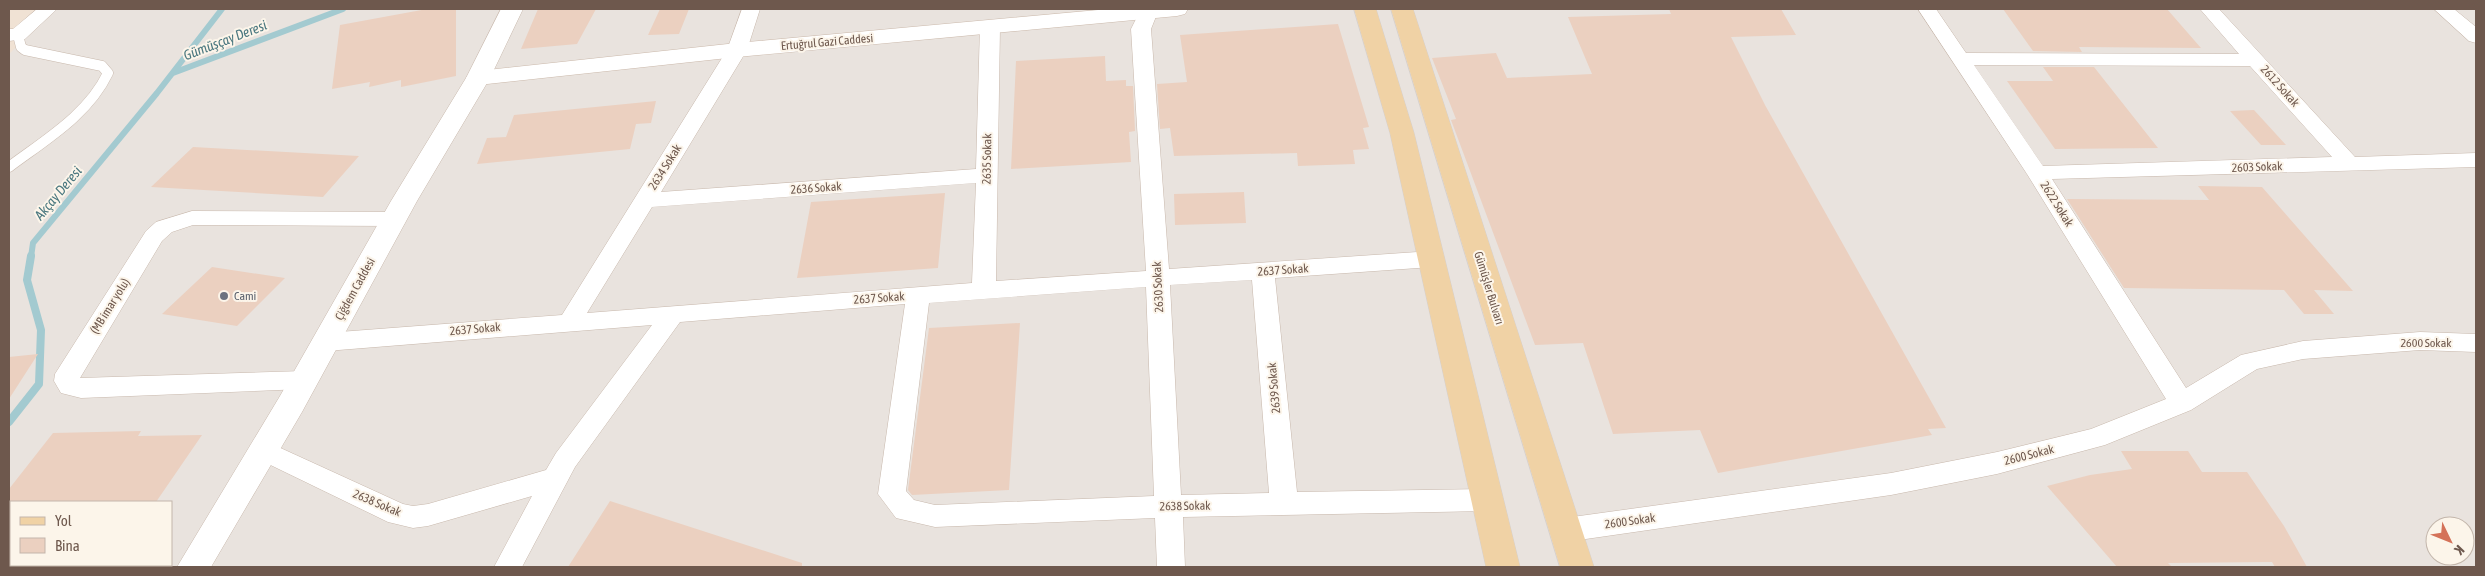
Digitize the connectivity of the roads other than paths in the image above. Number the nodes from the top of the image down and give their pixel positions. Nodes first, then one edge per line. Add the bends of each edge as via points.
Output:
1 (48, 9) edge
2 (512, 9) edge
3 (751, 9) edge
4 (1177, 9) edge
5 (1366, 9) edge
6 (1402, 9) edge
7 (1927, 9) edge
8 (2209, 9) edge
9 (2443, 9) edge
10 (1150, 10) edge
11 (990, 26) junction
12 (14, 35) edge
13 (2476, 37) edge
14 (737, 50) junction
15 (1961, 59) junction
16 (2256, 60) junction
17 (478, 78) junction
18 (2476, 160) edge
19 (2350, 164) junction
20 (9, 166) edge
21 (2037, 173) junction
22 (987, 175) junction
23 (645, 200) junction
24 (394, 219) junction
25 (1432, 259) junction
26 (1263, 272) junction
27 (1158, 279) junction
28 (984, 292) junction
29 (918, 295) junction
30 (673, 314) junction
31 (570, 321) junction
32 (326, 342) junction
33 (2476, 343) edge
34 (304, 380) junction
35 (2182, 403) junction
36 (264, 450) junction
37 (555, 478) junction
38 (1486, 500) junction
39 (1284, 505) junction
40 (1170, 506) junction
41 (1565, 530) junction
42 (194, 567) edge
43 (508, 567) edge
44 (1171, 567) edge
45 (1503, 567) edge
46 (1577, 567) edge

1 - 12 street
2 - 17 street, Çiğdem Caddesi
3 - 14 street, 2634 Sokak
4 - 10 street, Ertuğrul Gazi Caddesi
5 - 25 main road via 1402,133
6 - 41 main road, Gümüşler Bulvarı
7 - 15 street, 2622 Sokak
8 - 16 street, 2612 Sokak
9 - 13 street
10 - 11 street, Ertuğrul Gazi Caddesi
10 - 27 street, 2630 Sokak via 1141,29
11 - 14 street, Ertuğrul Gazi Caddesi
11 - 22 street, 2635 Sokak
12 - 20 lane via 25,50 102,66 108,73 94,98
14 - 17 street, Ertuğrul Gazi Caddesi
14 - 23 street, 2634 Sokak
15 - 16 street
15 - 21 street, 2622 Sokak
16 - 19 street, 2612 Sokak
17 - 24 street, Çiğdem Caddesi
18 - 19 street, 2603 Sokak
19 - 21 street, 2603 Sokak
21 - 35 street, 2622 Sokak
22 - 23 street, 2636 Sokak
22 - 28 street, 2635 Sokak
23 - 31 street, 2634 Sokak
24 - 32 street, Çiğdem Caddesi
24 - 34 street, (MB imar yolu) via 192,218 164,227 154,236 68,374 67,381 70,386 80,388
25 - 26 street, 2637 Sokak
25 - 38 main road
26 - 27 street, 2637 Sokak
26 - 39 street, 2639 Sokak
27 - 28 street, 2637 Sokak
27 - 40 street, 2630 Sokak
28 - 29 street, 2637 Sokak
29 - 30 street, 2637 Sokak
29 - 40 street, 2638 Sokak via 892,494 906,510 935,516
30 - 31 street, 2637 Sokak
30 - 37 street
31 - 32 street, 2637 Sokak
32 - 34 street, Çiğdem Caddesi
33 - 35 street, 2600 Sokak via 2420,341 2294,352 2250,361
34 - 36 street, Çiğdem Caddesi
35 - 41 street, 2600 Sokak via 2096,438 1997,463 1891,484
36 - 37 street, 2638 Sokak via 398,514 413,517
36 - 42 street, Çiğdem Caddesi
37 - 43 street
38 - 39 street, 2638 Sokak
38 - 45 main road
39 - 40 street, 2638 Sokak
40 - 44 street, 2630 Sokak
41 - 46 main road, Gümüşler Bulvarı

